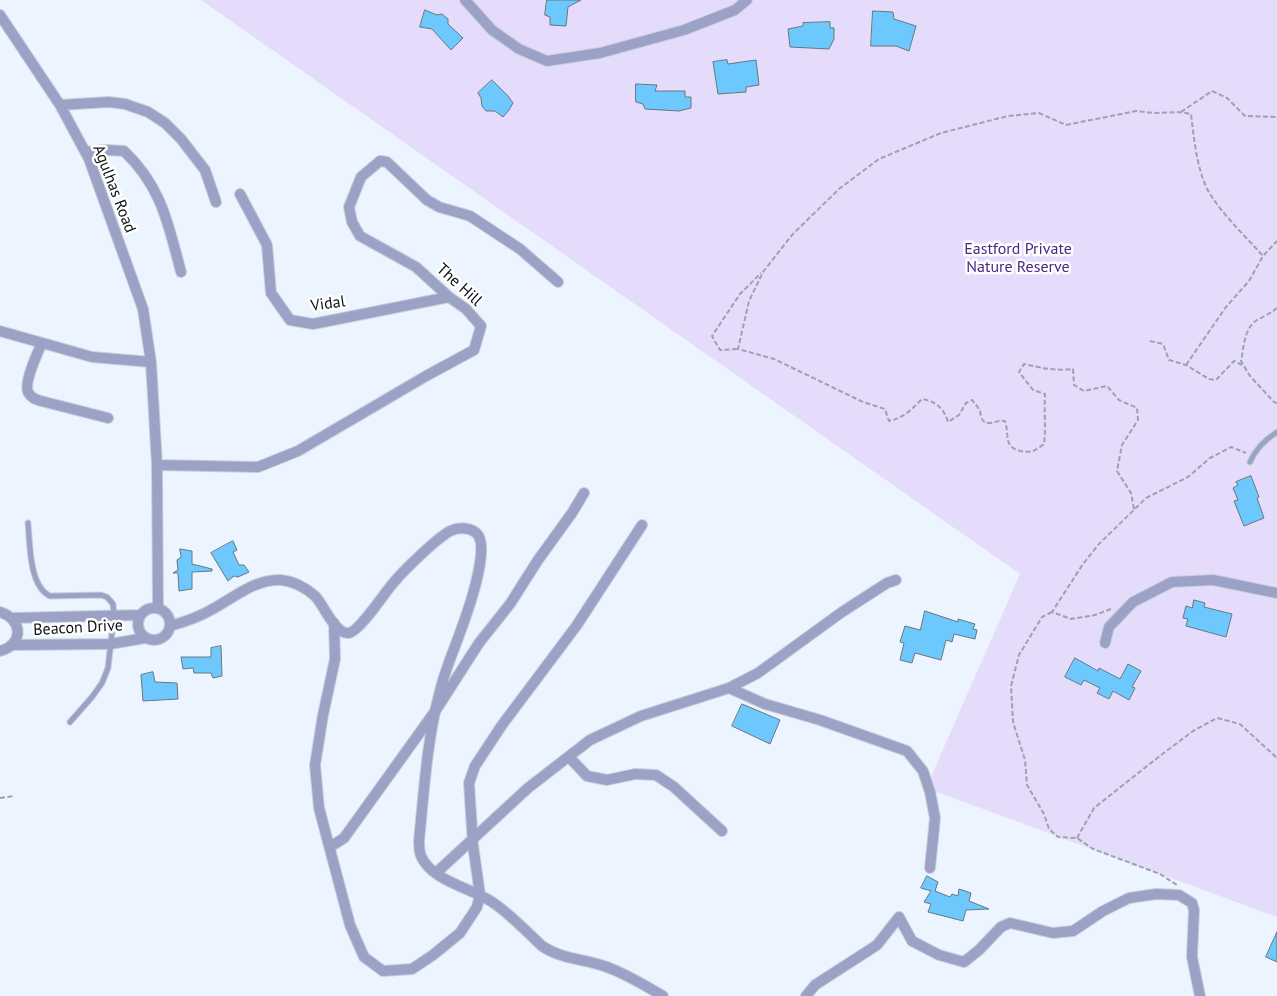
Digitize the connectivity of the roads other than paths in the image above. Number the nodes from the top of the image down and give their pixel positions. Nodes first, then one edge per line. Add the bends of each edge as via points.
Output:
1 (465, 0) edge
2 (747, 0) edge
3 (0, 15) edge
4 (60, 105) junction
5 (86, 152) junction
6 (240, 194) dead end
7 (216, 202) dead end
8 (181, 272) dead end
9 (558, 282) dead end
10 (449, 297) junction
11 (0, 331) edge
12 (42, 343) junction
13 (151, 362) junction
14 (108, 418) dead end
15 (1277, 432) edge
16 (1250, 462) dead end
17 (157, 465) junction
18 (584, 493) dead end
19 (28, 523) dead end
20 (642, 525) dead end
21 (896, 580) dead end
22 (1277, 592) edge
23 (158, 608) junction
24 (0, 612) edge
25 (114, 615) junction
26 (140, 615) junction
27 (12, 618) junction
28 (334, 623) junction
29 (170, 626) junction
30 (145, 638) junction
31 (1104, 643) dead end
32 (110, 644) junction
33 (13, 645) junction
34 (0, 651) edge
35 (729, 688) junction
36 (436, 710) junction
37 (70, 722) dead end
38 (569, 757) junction
39 (722, 831) dead end
40 (472, 839) junction
41 (330, 847) junction
42 (930, 868) dead end
43 (436, 873) junction
44 (480, 895) junction
45 (663, 996) edge
46 (806, 996) edge
47 (1200, 996) edge

1 - 2 street via 492,30 519,49 547,61 600,53 684,30 736,10
3 - 4 street, Agulhas Road
4 - 5 street, Agulhas Road
4 - 7 street via 109,102 148,112 181,139 205,170
5 - 8 street via 124,151 140,166 165,214
5 - 13 street, Agulhas Road via 143,309
6 - 10 street, Vidal via 267,245 272,293 290,320 313,324
9 - 10 street, The Hill via 520,249 470,216 427,200 386,162 380,161 361,177 350,208 352,222 360,236 416,267
10 - 17 street, The Hill via 466,309 481,326 474,350 298,452 258,467
11 - 12 street
12 - 13 street via 92,357
12 - 14 street via 28,380 30,395 41,401
13 - 17 street, Agulhas Road
15 - 16 lane via 1270,436
17 - 23 street, Agulhas Road
18 - 36 street
19 - 25 lane via 34,578 44,593 50,596 101,595 113,604
20 - 40 street via 577,625 474,766 469,783
21 - 35 street via 842,612 758,673
22 - 31 street via 1213,580 1172,582 1133,602 1109,627
23 - 26 street via 148,609
23 - 29 street via 169,617
24 - 27 street
25 - 26 street, Beacon Drive
25 - 27 street, Beacon Drive
25 - 32 lane
26 - 30 street via 138,630
27 - 33 street via 17,627
28 - 29 street via 306,589 283,580 268,580 254,584 193,619
28 - 36 street via 347,633 352,632 394,581 438,540 451,530 466,528 477,533 482,552 470,604
28 - 41 street via 335,659 315,765 319,808
29 - 30 street via 161,639
30 - 32 street, Beacon Drive
32 - 33 street, Beacon Drive
32 - 37 lane via 108,668 102,683
33 - 34 street
35 - 38 street via 641,716 590,740
35 - 42 street via 765,704 907,751 923,771 930,792 935,818
36 - 41 street via 344,838
36 - 43 street via 418,841 423,860
38 - 39 street via 587,776 607,780 635,774 656,775
38 - 40 street via 528,788
40 - 43 street
40 - 44 street
41 - 44 street via 350,925 364,957 383,971 412,969 433,955 460,932 477,908
43 - 44 street
44 - 45 street via 496,904 550,952 620,971
46 - 47 street via 815,985 877,944 899,917 912,940 939,955 964,962 1001,927 1010,923 1053,933 1073,931 1130,898 1156,894 1179,895 1192,903 1192,957

